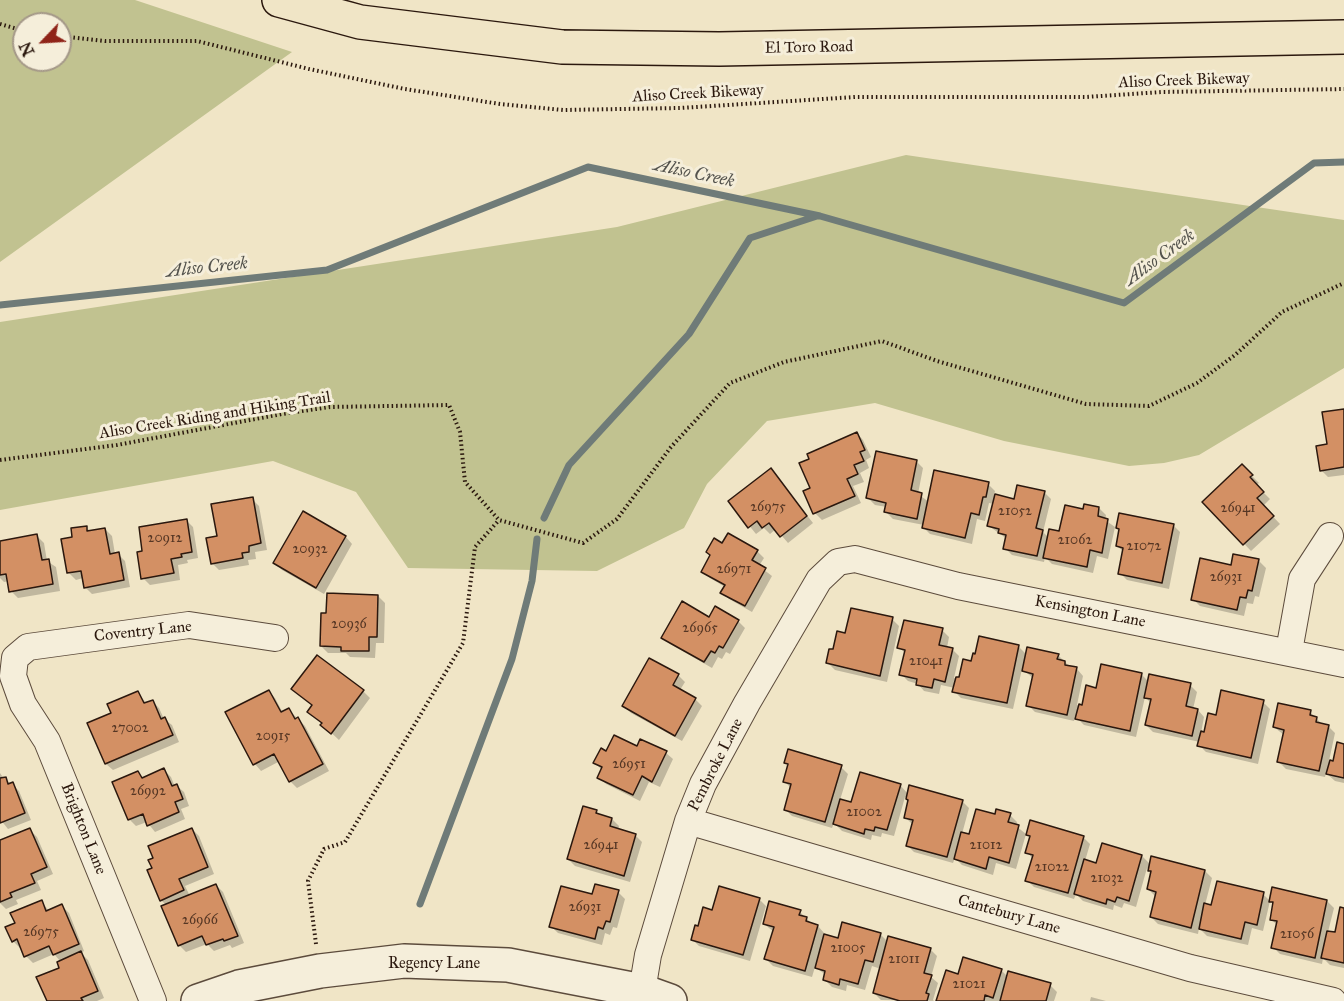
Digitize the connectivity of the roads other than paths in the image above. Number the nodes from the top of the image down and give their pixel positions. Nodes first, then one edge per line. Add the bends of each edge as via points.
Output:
1 (281, 0) edge
2 (1344, 37) edge
3 (1330, 536) dead end
4 (838, 562) joint
5 (275, 638) dead end
6 (1289, 651) junction
7 (15, 658) joint
8 (1344, 664) edge
9 (688, 821) junction
10 (656, 996) edge
11 (153, 1001) edge
12 (198, 1001) edge
13 (1333, 1001) edge

1 - 2 main road, El Toro Road via 360,22 562,48 743,49
3 - 6 street via 1302,579
4 - 6 street, Kensington Lane via 855,559 958,585
4 - 9 street, Pembroke Lane via 819,580 807,600 718,756
5 - 7 street, Coventry Lane via 189,625 28,647
6 - 8 street, Kensington Lane
7 - 11 street, Brighton Lane via 13,676 24,704 47,741
9 - 10 street, Pembroke Lane via 648,955
9 - 13 street, Cantebury Lane via 1190,968
10 - 12 street, Regency Lane via 508,965 404,961 320,971 239,987

